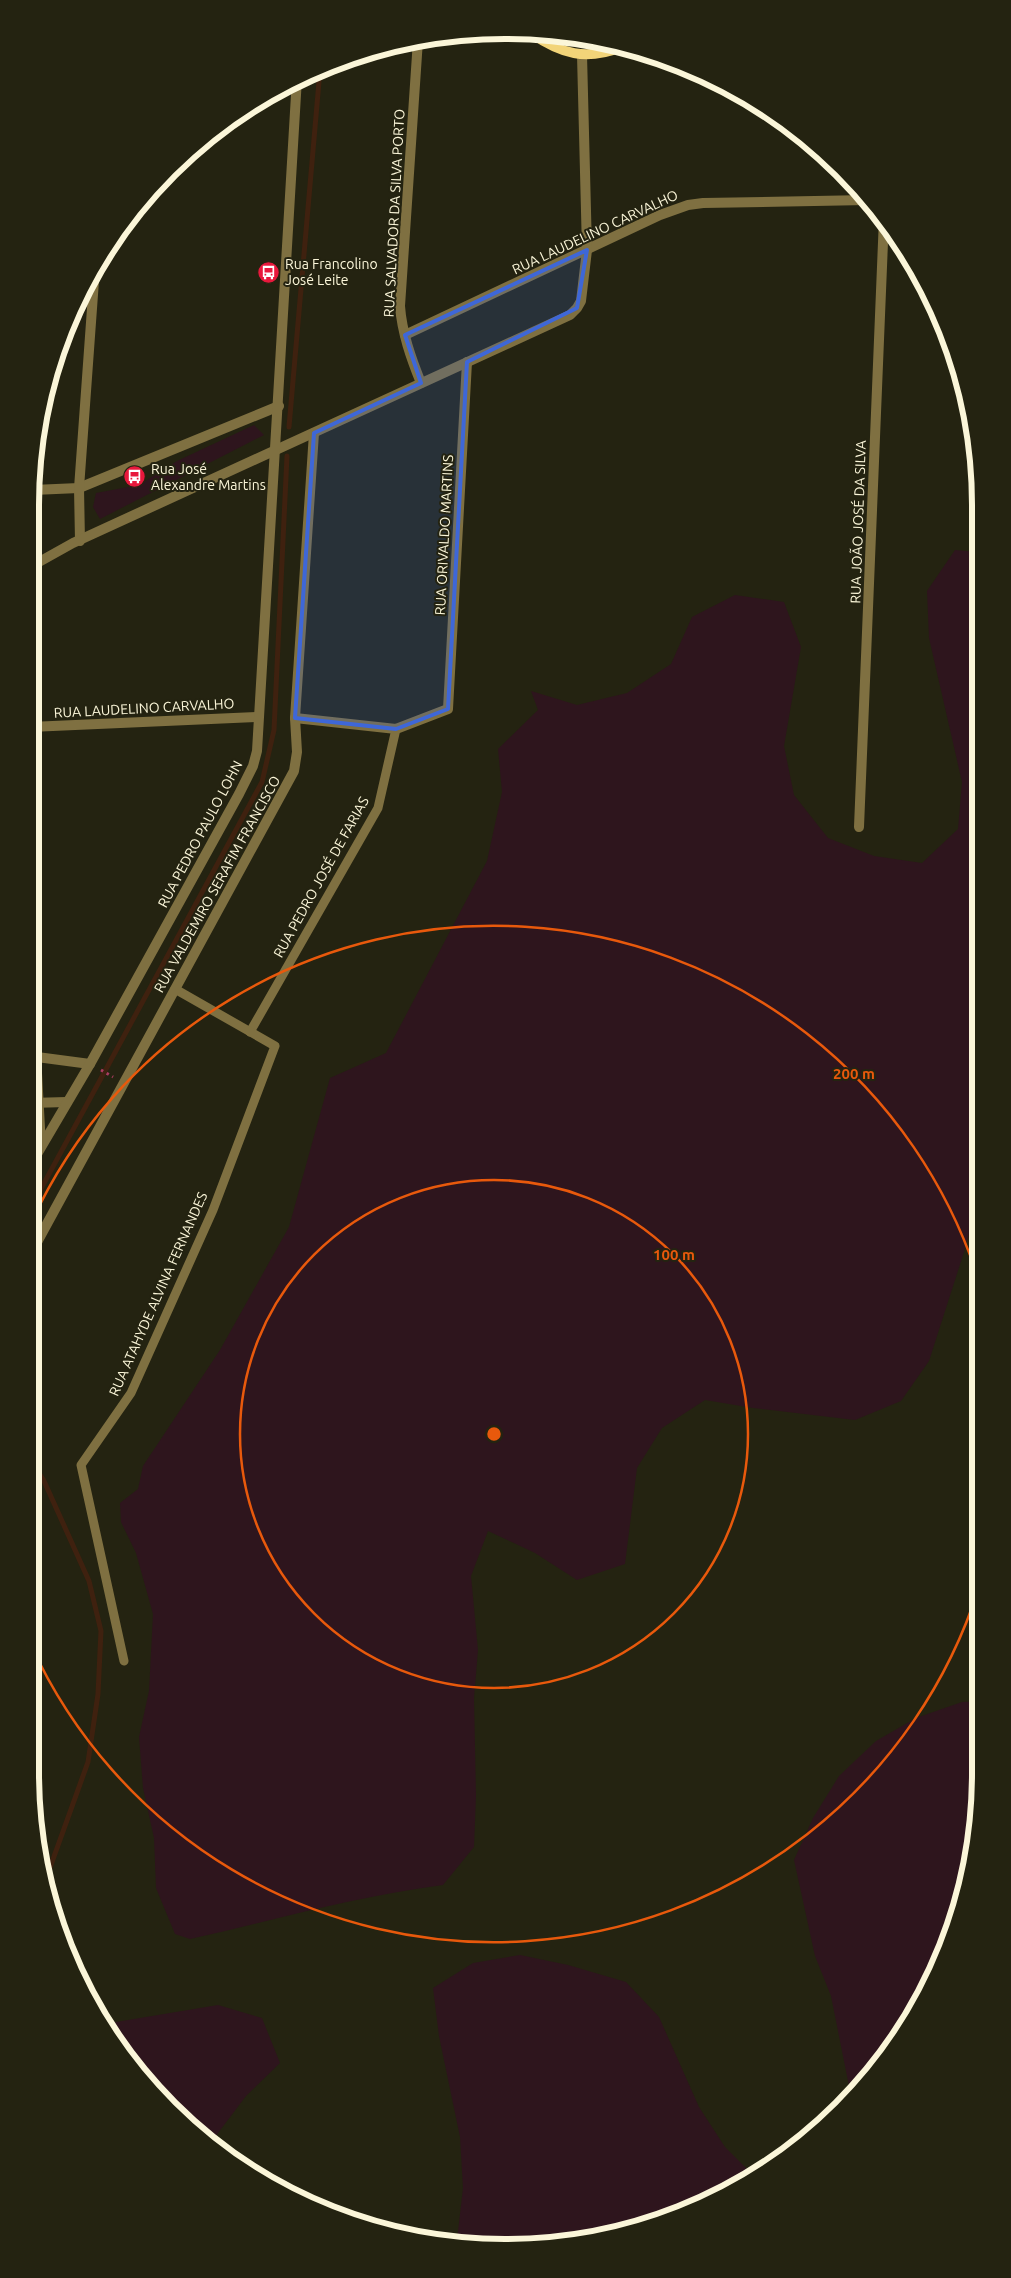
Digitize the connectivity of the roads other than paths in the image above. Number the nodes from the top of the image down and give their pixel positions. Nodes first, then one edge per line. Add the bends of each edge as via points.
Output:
1 (545, 41) edge
2 (417, 47) edge
3 (607, 50) edge
4 (582, 55) junction
5 (296, 88) edge
6 (858, 200) edge
7 (883, 231) edge
8 (587, 250) junction
9 (92, 288) edge
10 (405, 335) junction
11 (467, 362) junction
12 (421, 383) junction
13 (279, 406) junction
14 (314, 433) junction
15 (277, 450) junction
16 (79, 488) junction
17 (40, 490) edge
18 (80, 540) junction
19 (39, 562) edge
20 (258, 717) junction
21 (295, 718) junction
22 (39, 727) edge
23 (396, 729) junction
24 (860, 827) dead end
25 (175, 989) junction
26 (250, 1032) junction
27 (39, 1058) edge
28 (92, 1065) junction
29 (67, 1102) junction
30 (39, 1103) edge
31 (39, 1140) edge
32 (40, 1147) joint
33 (39, 1238) edge
34 (124, 1661) dead end

1 - 4 main road via 561,50
2 - 10 street, RUA SALVADOR DA SILVA PORTO via 400,306
3 - 4 main road
4 - 8 street
5 - 13 street
6 - 8 street, RUA LAUDELINO CARVALHO via 703,202 643,222
7 - 24 street, RUA JOÃO JOSÉ DA SILVA
8 - 10 street, RUA LAUDELINO CARVALHO
8 - 11 street via 581,301 570,315
9 - 16 street
10 - 12 street, RUA SALVADOR DA SILVA PORTO
11 - 12 street
11 - 23 street, RUA ORIVALDO MARTINS via 448,709
12 - 14 street
13 - 15 street
13 - 16 street
14 - 15 street
14 - 21 street, RUA VALDEMIRO SERAFIM FRANCISCO
15 - 18 street
15 - 20 street, RUA PEDRO PAULO LOHN
16 - 17 street
16 - 18 street
18 - 19 street
20 - 22 street, RUA LAUDELINO CARVALHO
20 - 28 street, RUA PEDRO PAULO LOHN via 257,752 253,766
21 - 23 street
21 - 25 street, RUA VALDEMIRO SERAFIM FRANCISCO via 297,752 294,771
23 - 26 lane, RUA PEDRO JOSÉ DE FARIAS via 378,808
25 - 26 lane, RUA ATAHYDE ALVINA FERNANDES
25 - 33 street, RUA VALDEMIRO SERAFIM FRANCISCO
26 - 34 lane, RUA ATAHYDE ALVINA FERNANDES via 275,1046 213,1210 131,1393 81,1465
27 - 28 street
28 - 29 street, RUA PEDRO PAULO LOHN
29 - 30 street
29 - 32 street, RUA PEDRO PAULO LOHN
31 - 32 street

